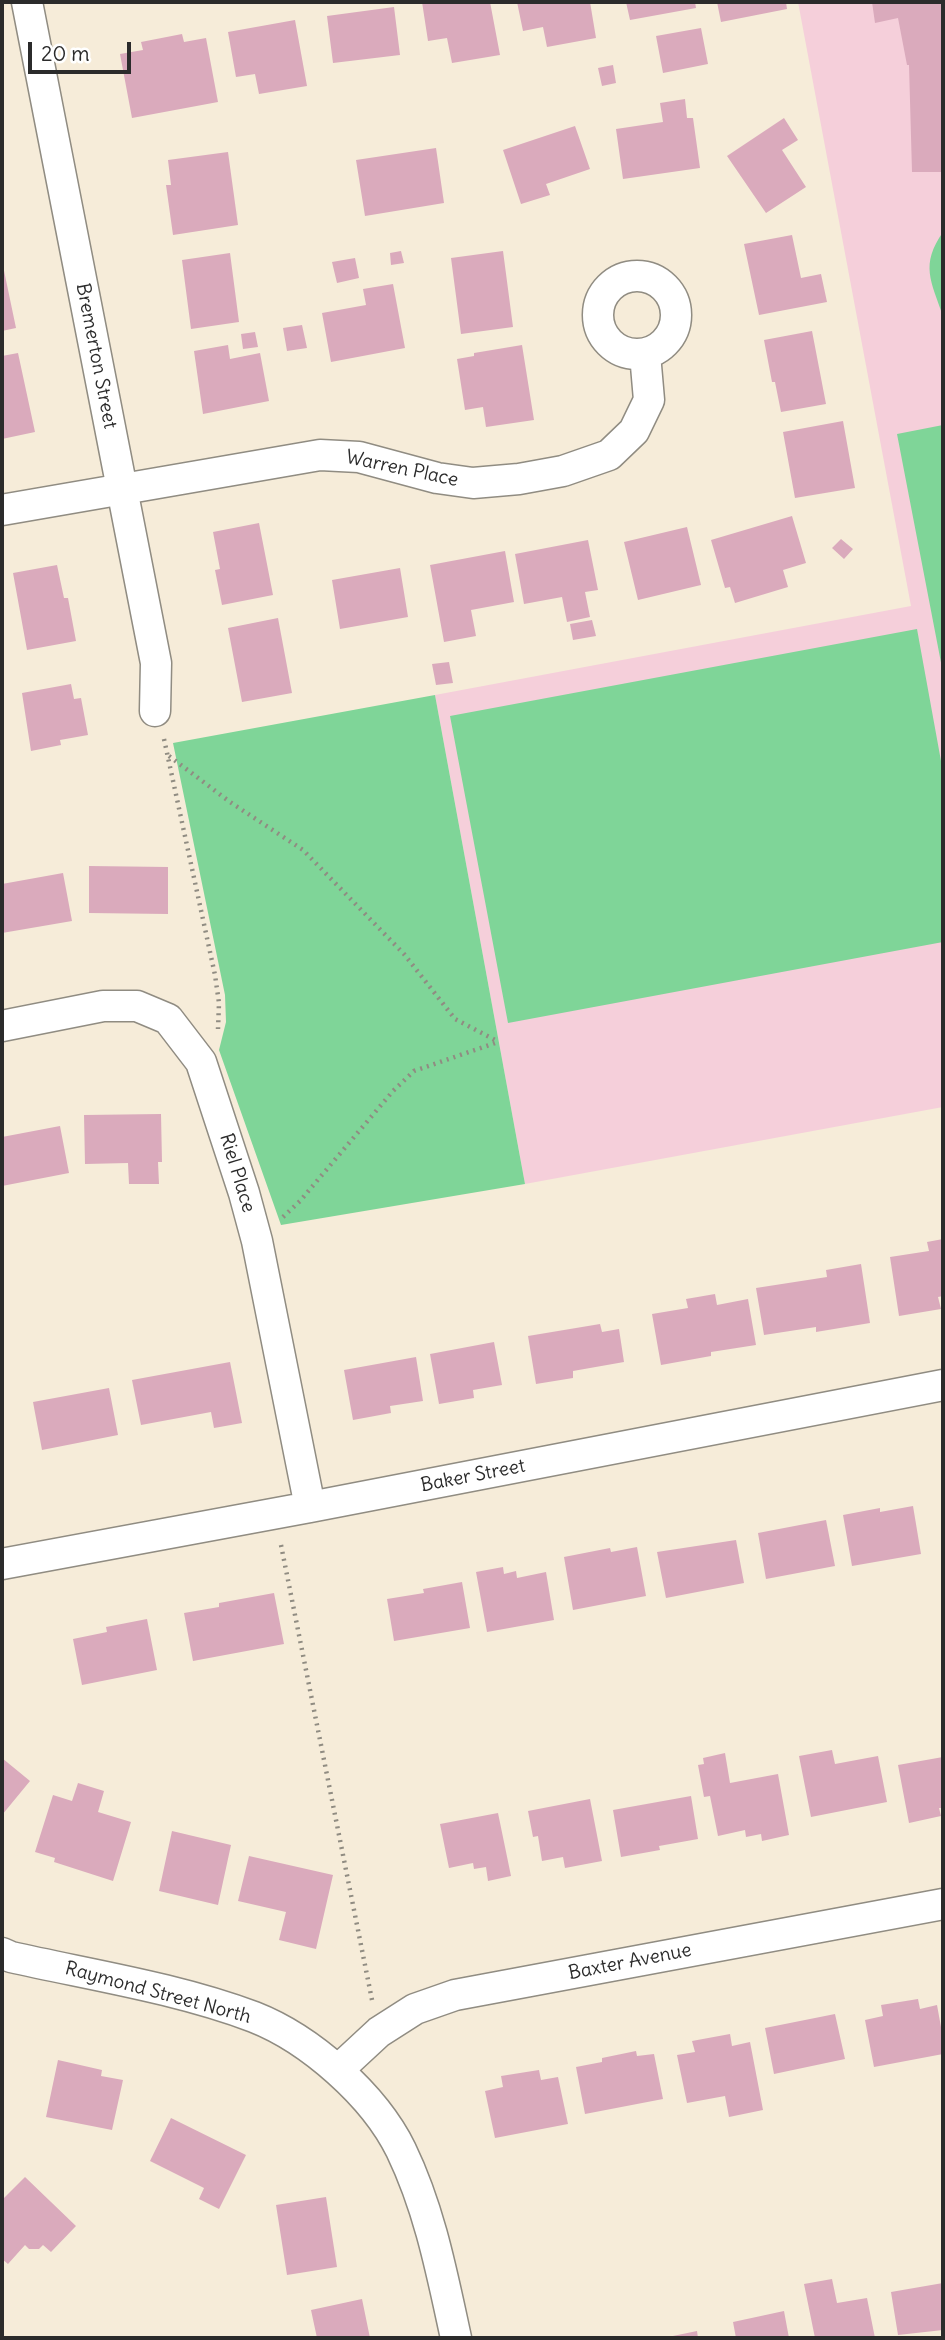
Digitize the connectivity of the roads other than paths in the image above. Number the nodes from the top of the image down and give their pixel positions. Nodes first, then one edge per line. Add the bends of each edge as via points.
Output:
1 (27, 2) edge
2 (645, 354) dead end
3 (121, 488) junction
4 (2, 510) edge
5 (155, 711) road end
6 (2, 1026) edge
7 (943, 1385) edge
8 (310, 1507) junction
9 (2, 1564) edge
10 (943, 1904) edge
11 (2, 1953) edge
12 (338, 2070) junction
13 (456, 2338) edge

1 - 3 street, Bremerton Street
2 - 3 street, Warren Place via 649,400 634,431 609,455 563,471 473,483 359,457 320,455
3 - 4 street, Warren Place
3 - 5 street, Bremerton Street via 156,663
6 - 8 street, Riel Place via 103,1006 137,1006 167,1019 201,1062 257,1241
7 - 8 street, Baker Street
8 - 9 street, Baker Street
10 - 12 street, Baxter Avenue via 455,1995 415,2010 379,2032
11 - 12 street, Raymond Street North via 255,2017 304,2044
12 - 13 street, Raymond Street North via 393,2137 417,2185 431,2224

